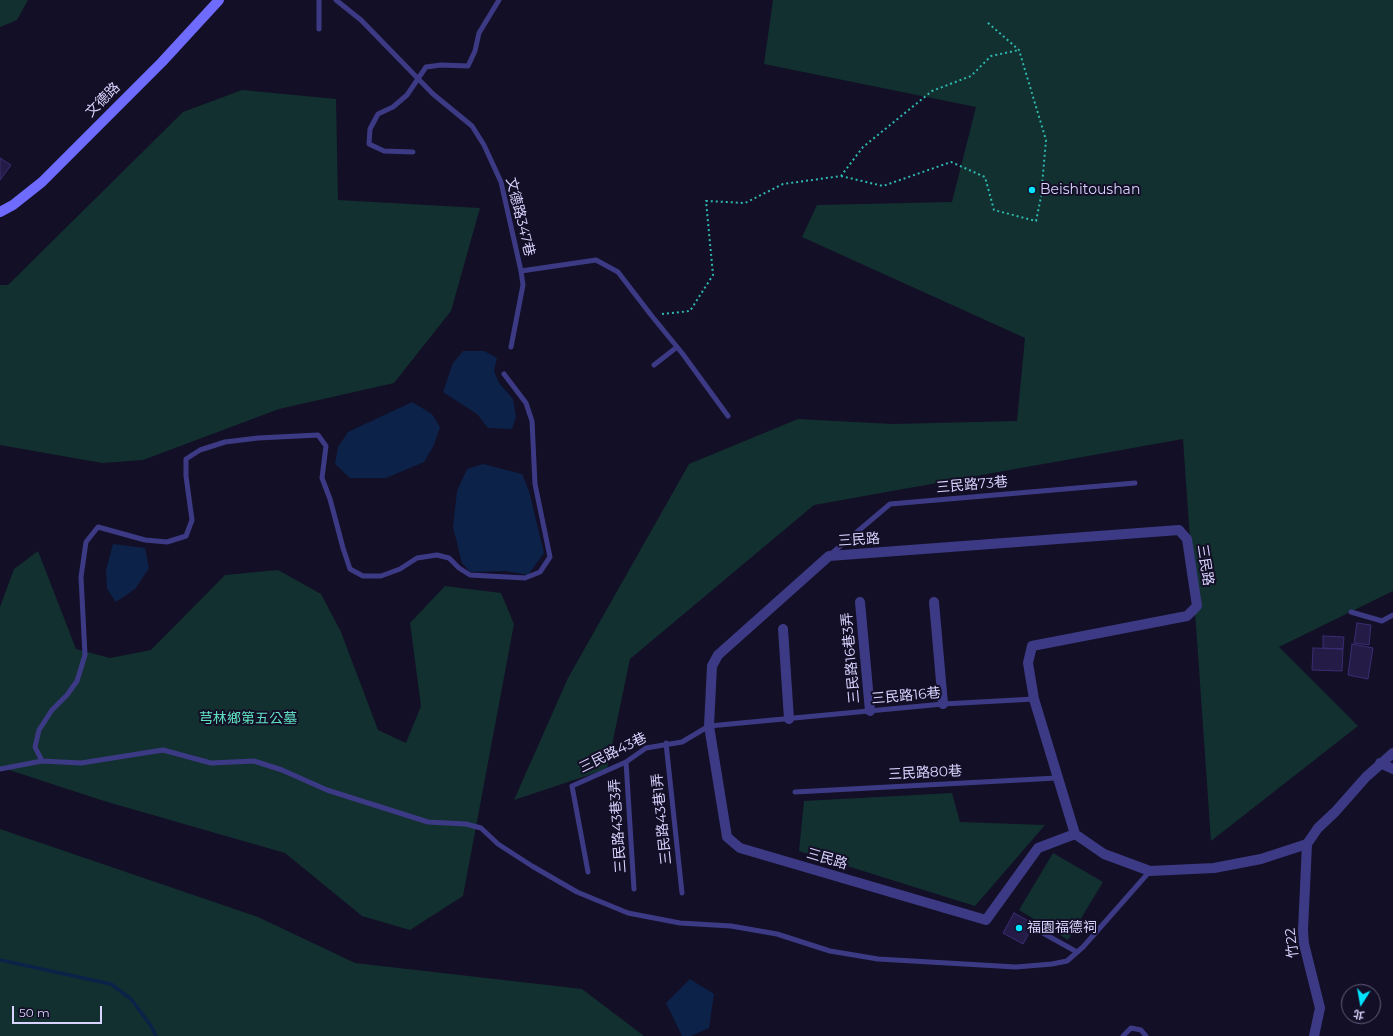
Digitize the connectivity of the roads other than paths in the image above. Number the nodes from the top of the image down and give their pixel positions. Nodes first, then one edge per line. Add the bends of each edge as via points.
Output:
1 (219, 0) edge
2 (319, 0) edge
3 (336, 0) edge
4 (499, 0) edge
5 (319, 29) dead end
6 (419, 80) junction
7 (413, 152) dead end
8 (0, 212) edge
9 (521, 271) junction
10 (511, 347) dead end
11 (678, 347) junction
12 (654, 365) dead end
13 (504, 374) dead end
14 (728, 416) dead end
15 (1135, 483) dead end
16 (829, 556) junction
17 (860, 602) dead end
18 (934, 602) dead end
19 (1351, 612) dead end
20 (1393, 615) edge
21 (783, 629) dead end
22 (1034, 698) junction
23 (943, 704) junction
24 (870, 711) junction
25 (790, 719) junction
26 (709, 726) junction
27 (666, 743) junction
28 (1393, 753) edge
29 (42, 761) junction
30 (626, 762) junction
31 (1380, 763) junction
32 (0, 769) edge
33 (1393, 769) edge
34 (1057, 778) junction
35 (795, 792) dead end
36 (1075, 834) junction
37 (1306, 844) junction
38 (1150, 871) junction
39 (588, 872) dead end
40 (634, 889) dead end
41 (682, 893) dead end
42 (1041, 932) dead end
43 (1077, 952) junction
44 (1123, 1036) edge
45 (1146, 1036) edge
46 (1314, 1036) edge

1 - 8 main road, 文德路 via 162,62 42,182 14,205
2 - 5 lane
3 - 6 lane, 文德路347巷 via 361,20
4 - 6 lane via 479,33 468,66 426,67
6 - 7 lane via 393,107 378,114 370,128 369,144 384,152
6 - 9 lane, 文德路347巷 via 472,126 484,145 501,182
9 - 10 lane via 523,285
9 - 11 lane, 文德路347巷 via 596,260 618,272
11 - 12 lane
11 - 14 lane, 文德路347巷
13 - 29 lane via 526,403 532,421 535,484 550,557 540,572 525,578 470,574 449,558 437,555 417,558 400,569 381,576 363,576 350,569 322,478 326,446 318,435 225,442 200,450 186,459 192,520 186,536 167,542 145,540 98,527 86,542 82,577 85,654 77,681 39,730 36,747
15 - 16 lane, 三民路73巷 via 890,504
16 - 22 street, 三民路 via 1179,530 1187,539 1198,606 1186,616 1032,646 1028,663
16 - 26 street, 三民路 via 718,655 712,666
17 - 24 street, 三民路16巷3弄
18 - 23 street
19 - 20 lane via 1382,621
21 - 25 street
22 - 23 lane, 三民路16巷
22 - 34 street, 三民路
23 - 24 lane, 三民路16巷
24 - 25 lane, 三民路16巷
25 - 26 lane, 三民路16巷
26 - 27 lane, 三民路43巷 via 682,742
26 - 36 street, 三民路 via 727,837 740,848 986,920 1038,848
27 - 30 lane, 三民路43巷 via 646,748
27 - 41 lane, 三民路43巷1弄
28 - 31 street
29 - 32 lane
29 - 43 lane via 81,763 163,750 212,763 254,761 327,790 428,822 466,824 481,828 498,844 532,866 577,892 628,913 680,923 731,926 777,934 847,955 1016,967 1052,964 1067,960
30 - 39 lane, 三民路43巷 via 572,786
30 - 40 lane, 三民路43巷3弄
31 - 33 street
31 - 37 street
34 - 35 lane, 三民路80巷
34 - 36 street, 三民路
36 - 38 street via 1104,854
37 - 38 street via 1261,859 1214,868
37 - 46 street, 竹22 / 竹22 via 1304,944 1320,1008
38 - 43 lane
42 - 43 lane
44 - 45 lane via 1131,1028 1141,1030

